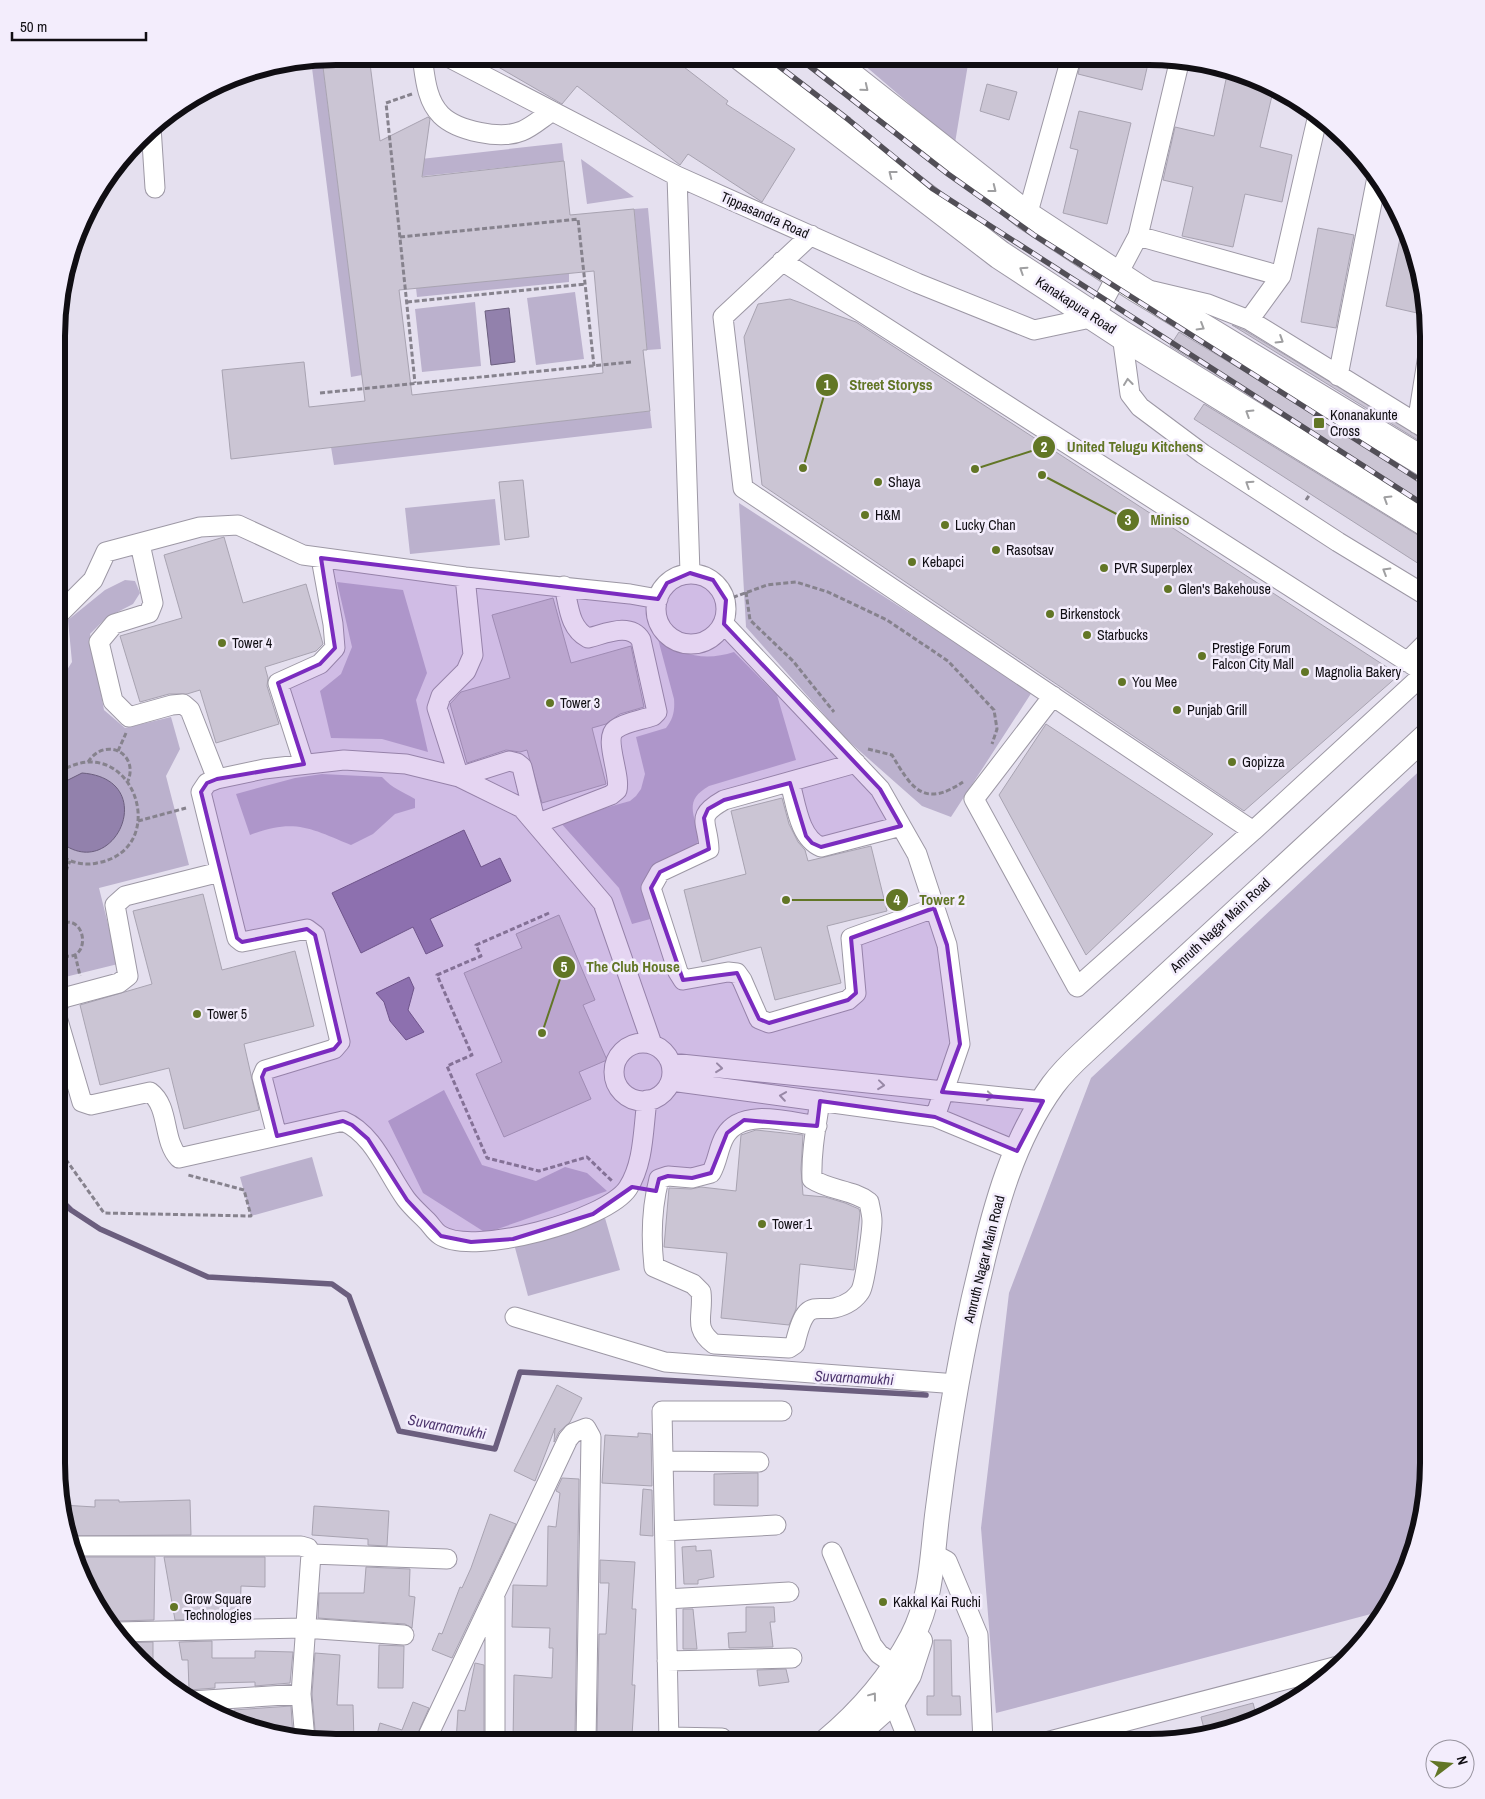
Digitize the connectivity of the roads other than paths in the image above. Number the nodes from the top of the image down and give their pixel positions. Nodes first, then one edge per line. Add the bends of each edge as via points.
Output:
1 (423, 65) edge
2 (463, 65) edge
3 (752, 65) edge
4 (836, 65) edge
5 (1069, 65) edge
6 (1178, 67) edge
7 (551, 112) junction
8 (1316, 123) edge
9 (152, 137) edge
10 (677, 176) junction
11 (1375, 187) edge
12 (155, 188) dead end
13 (1027, 216) junction
14 (811, 235) junction
15 (1138, 236) junction
16 (782, 262) junction
17 (1281, 276) junction
18 (1128, 282) junction
19 (1095, 318) junction
20 (1248, 320) junction
21 (1122, 335) junction
22 (1338, 376) junction
23 (1420, 426) edge
24 (1420, 460) edge
25 (1420, 518) edge
26 (140, 544) junction
27 (322, 558) junction
28 (690, 572) junction
29 (465, 577) junction
30 (564, 586) junction
31 (1420, 592) edge
32 (658, 599) junction
33 (65, 608) edge
34 (724, 624) junction
35 (1420, 649) edge
36 (1407, 662) junction
37 (1420, 670) edge
38 (1420, 678) edge
39 (1053, 696) junction
40 (1420, 740) edge
41 (1420, 758) edge
42 (856, 763) junction
43 (304, 764) junction
44 (459, 777) junction
45 (216, 780) junction
46 (790, 783) junction
47 (536, 824) junction
48 (901, 826) junction
49 (1253, 831) junction
50 (220, 872) junction
51 (934, 908) junction
52 (65, 997) edge
53 (65, 1044) edge
54 (652, 1044) junction
55 (671, 1072) junction
56 (942, 1092) junction
57 (647, 1100) junction
58 (820, 1101) junction
59 (1043, 1101) junction
60 (935, 1117) junction
61 (817, 1126) junction
62 (277, 1136) junction
63 (1017, 1151) junction
64 (626, 1189) junction
65 (656, 1191) junction
66 (515, 1317) dead end
67 (957, 1384) junction
68 (782, 1411) dead end
69 (663, 1461) junction
70 (759, 1462) dead end
71 (776, 1525) dead end
72 (665, 1531) junction
73 (78, 1546) edge
74 (832, 1552) dead end
75 (311, 1554) junction
76 (941, 1557) junction
77 (447, 1559) dead end
78 (789, 1592) dead end
79 (495, 1594) junction
80 (666, 1599) junction
81 (304, 1628) junction
82 (124, 1632) edge
83 (404, 1635) dead end
84 (792, 1658) dead end
85 (667, 1661) junction
86 (895, 1665) junction
87 (1327, 1668) edge
88 (301, 1694) junction
89 (204, 1700) edge
90 (894, 1702) junction
91 (304, 1732) edge
92 (429, 1734) edge
93 (496, 1734) edge
94 (586, 1734) edge
95 (669, 1734) edge
96 (834, 1734) edge
97 (857, 1734) edge
98 (906, 1734) edge
99 (983, 1734) edge
100 (1076, 1734) edge

1 - 7 street via 427,89 441,115 470,131 521,132
2 - 7 street, Tippasandra Road
19 -> 3 highway, Kanakapura Road via 951,220
4 -> 13 highway
5 - 13 street
6 - 15 street
7 - 10 street, Tippasandra Road
8 - 17 street
9 - 12 street
10 - 14 street, Tippasandra Road
10 - 28 street
11 - 22 street
13 - 18 highway
14 - 16 street
14 - 19 street, Tippasandra Road via 1034,330
15 - 17 street
15 - 18 street
16 - 36 street
16 - 39 street via 723,317 743,488
17 - 20 street
18 - 19 street
18 - 20 street via 1208,304
18 -> 24 highway
19 - 21 highway, Kanakapura Road
20 -> 22 street
25 -> 21 highway, Kanakapura Road
31 -> 21 street via 1203,454 1140,407 1130,394
22 - 23 street
26 - 27 street via 200,527 238,526 304,555
26 - 33 street via 106,552 93,580
26 - 45 street via 153,603 149,613 114,624 99,642 113,701 129,717 183,704 190,710
27 - 29 street
27 - 43 street via 335,648 320,664 278,683
28 - 32 street via 667,583
28 - 34 street via 713,580 726,600
29 - 30 street
29 - 44 street via 473,655 466,671 441,696 437,708
30 - 32 street
30 - 47 street via 578,633 588,638 632,630 638,635 657,712 611,734 619,782 617,790
32 - 34 street via 656,606 660,626 673,640 693,645 712,639
34 - 42 street
35 - 36 street
36 - 37 street
38 - 49 street
39 - 49 street
39 - 49 street via 974,799 1077,988
40 - 59 main road, Amruth Nagar Main Road via 1063,1072
41 - 76 main road, Amruth Nagar Main Road via 1090,1057 1070,1078 1054,1103 1032,1144 1002,1218 979,1307
42 - 46 street
42 - 48 street via 880,789
43 - 44 street via 344,760 406,764
43 - 45 street
44 - 47 street via 522,808
44 - 47 street via 509,761 517,763 522,767
45 - 50 street via 207,783 201,792
46 - 48 street via 806,836 812,844 821,847
46 - 51 street via 724,800 708,809 704,818 709,849 660,872 654,879 651,888 683,980 737,973 759,1019 769,1023 778,1021 848,1000 856,994 851,938
47 - 54 street via 603,903
48 - 51 street via 917,854
50 - 52 street via 125,896 115,905 128,976 119,983
50 - 62 street via 237,938 242,942 307,929 315,935 340,1042 334,1049 265,1070 262,1077
51 - 56 street via 947,945 960,1044
53 - 62 street via 82,1102 91,1105 150,1092 158,1098 172,1151 179,1158
54 - 55 street via 664,1051
54 - 57 street via 638,1043 624,1050 615,1072 619,1087 625,1093 632,1098
55 -> 56 street
55 - 57 street via 662,1094
58 -> 55 street
56 -> 59 street
56 - 60 street
57 - 64 street via 638,1168
58 - 60 street
58 - 61 street
59 - 63 main road, Amruth Nagar Main Road
60 - 63 street
61 - 65 street via 744,1120 732,1126 726,1134 711,1173 692,1178 668,1176 659,1179
61 - 65 street via 811,1162 812,1179 824,1187 858,1194 869,1202 872,1220 861,1290 851,1301 817,1308 805,1314 795,1344 790,1348 714,1344 704,1336 699,1323 701,1292 693,1284 654,1267
62 - 64 street via 343,1121 352,1125 368,1139 407,1200 441,1236 471,1242 512,1239 593,1214
63 - 67 main road, Amruth Nagar Main Road via 995,1207
64 - 65 street
66 - 67 street via 665,1362
67 - 76 main road, Amruth Nagar Main Road via 938,1508
68 - 69 street via 662,1411
69 - 70 street
69 - 72 street
71 - 72 street
72 - 80 street
73 - 75 street via 301,1546 308,1548
74 - 86 street via 872,1645
75 - 77 street
75 - 81 street
76 - 86 main road, Amruth Nagar Main Road via 912,1636
76 - 90 main road, Amruth Nagar Main Road via 909,1675
76 - 99 street via 978,1635
78 - 80 street
79 - 92 street
79 - 93 street
79 - 94 street via 568,1439 573,1433 586,1428 591,1437
80 - 85 street
81 - 82 street
81 - 83 street
81 - 88 street
84 - 85 street
85 - 95 street
96 -> 86 main road, Amruth Nagar Main Road via 867,1704
87 - 100 street
88 - 89 street
88 - 91 street
90 - 97 main road, Amruth Nagar Main Road
90 - 98 street

